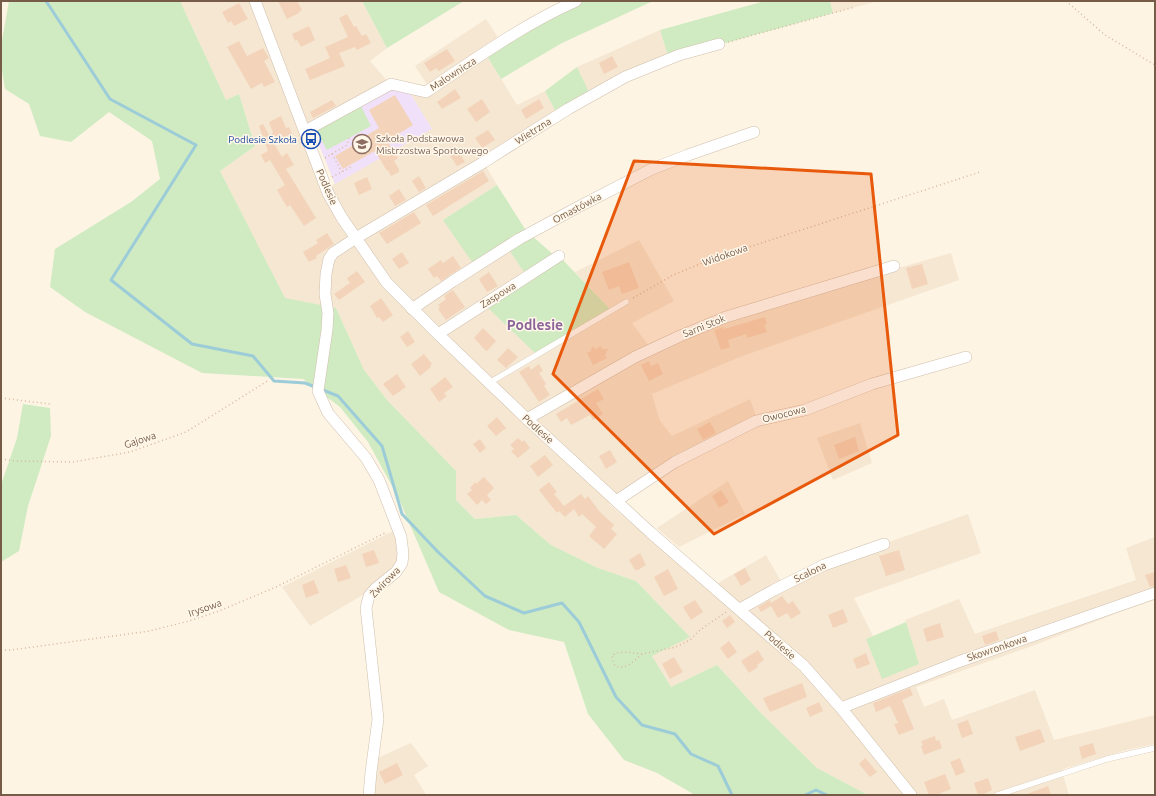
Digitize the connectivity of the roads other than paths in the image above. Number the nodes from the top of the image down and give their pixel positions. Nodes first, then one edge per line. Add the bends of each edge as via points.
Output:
1 (255, 1) edge
2 (576, 1) edge
3 (719, 44) road end
4 (305, 131) junction
5 (754, 132) dead end
6 (356, 238) junction
7 (559, 256) dead end
8 (894, 266) dead end
9 (626, 302) road end
10 (412, 309) junction
11 (438, 334) junction
12 (966, 357) dead end
13 (489, 382) junction
14 (318, 387) joint
15 (527, 419) junction
16 (616, 501) junction
17 (884, 544) dead end
18 (1155, 593) edge
19 (738, 608) junction
20 (841, 708) junction
21 (1155, 748) edge
22 (369, 795) edge
23 (911, 795) edge
24 (997, 795) edge

1 - 4 street, Podlesie
2 - 4 street, Malownicza via 500,43 426,92 391,84
3 - 6 street, Wietrzna via 680,55 624,77
4 - 6 street, Podlesie via 328,193
5 - 10 street, Omastówka via 652,169 519,239
6 - 10 street, Podlesie via 387,283
6 - 14 street, Wietrzna via 333,253 329,259 325,294 327,330
7 - 11 street, Zaspowa
8 - 15 street, Sarni Stok via 726,317 680,336 635,357
9 - 13 lane
10 - 11 street, Podlesie
11 - 13 street, Podlesie
12 - 16 street, Owocowa via 872,384 805,410 756,421 675,462
13 - 15 street, Podlesie
14 - 22 street, Żwirowa via 328,413 366,458 380,480 401,537 402,563 396,572 369,596 366,608 378,719
15 - 16 street, Podlesie
16 - 19 street, Podlesie
17 - 19 street, Scalona via 824,565
18 - 20 street, Skowronkowa via 958,662
19 - 20 street, Podlesie via 804,666
20 - 23 street, Podlesie
21 - 24 lane via 1107,759

